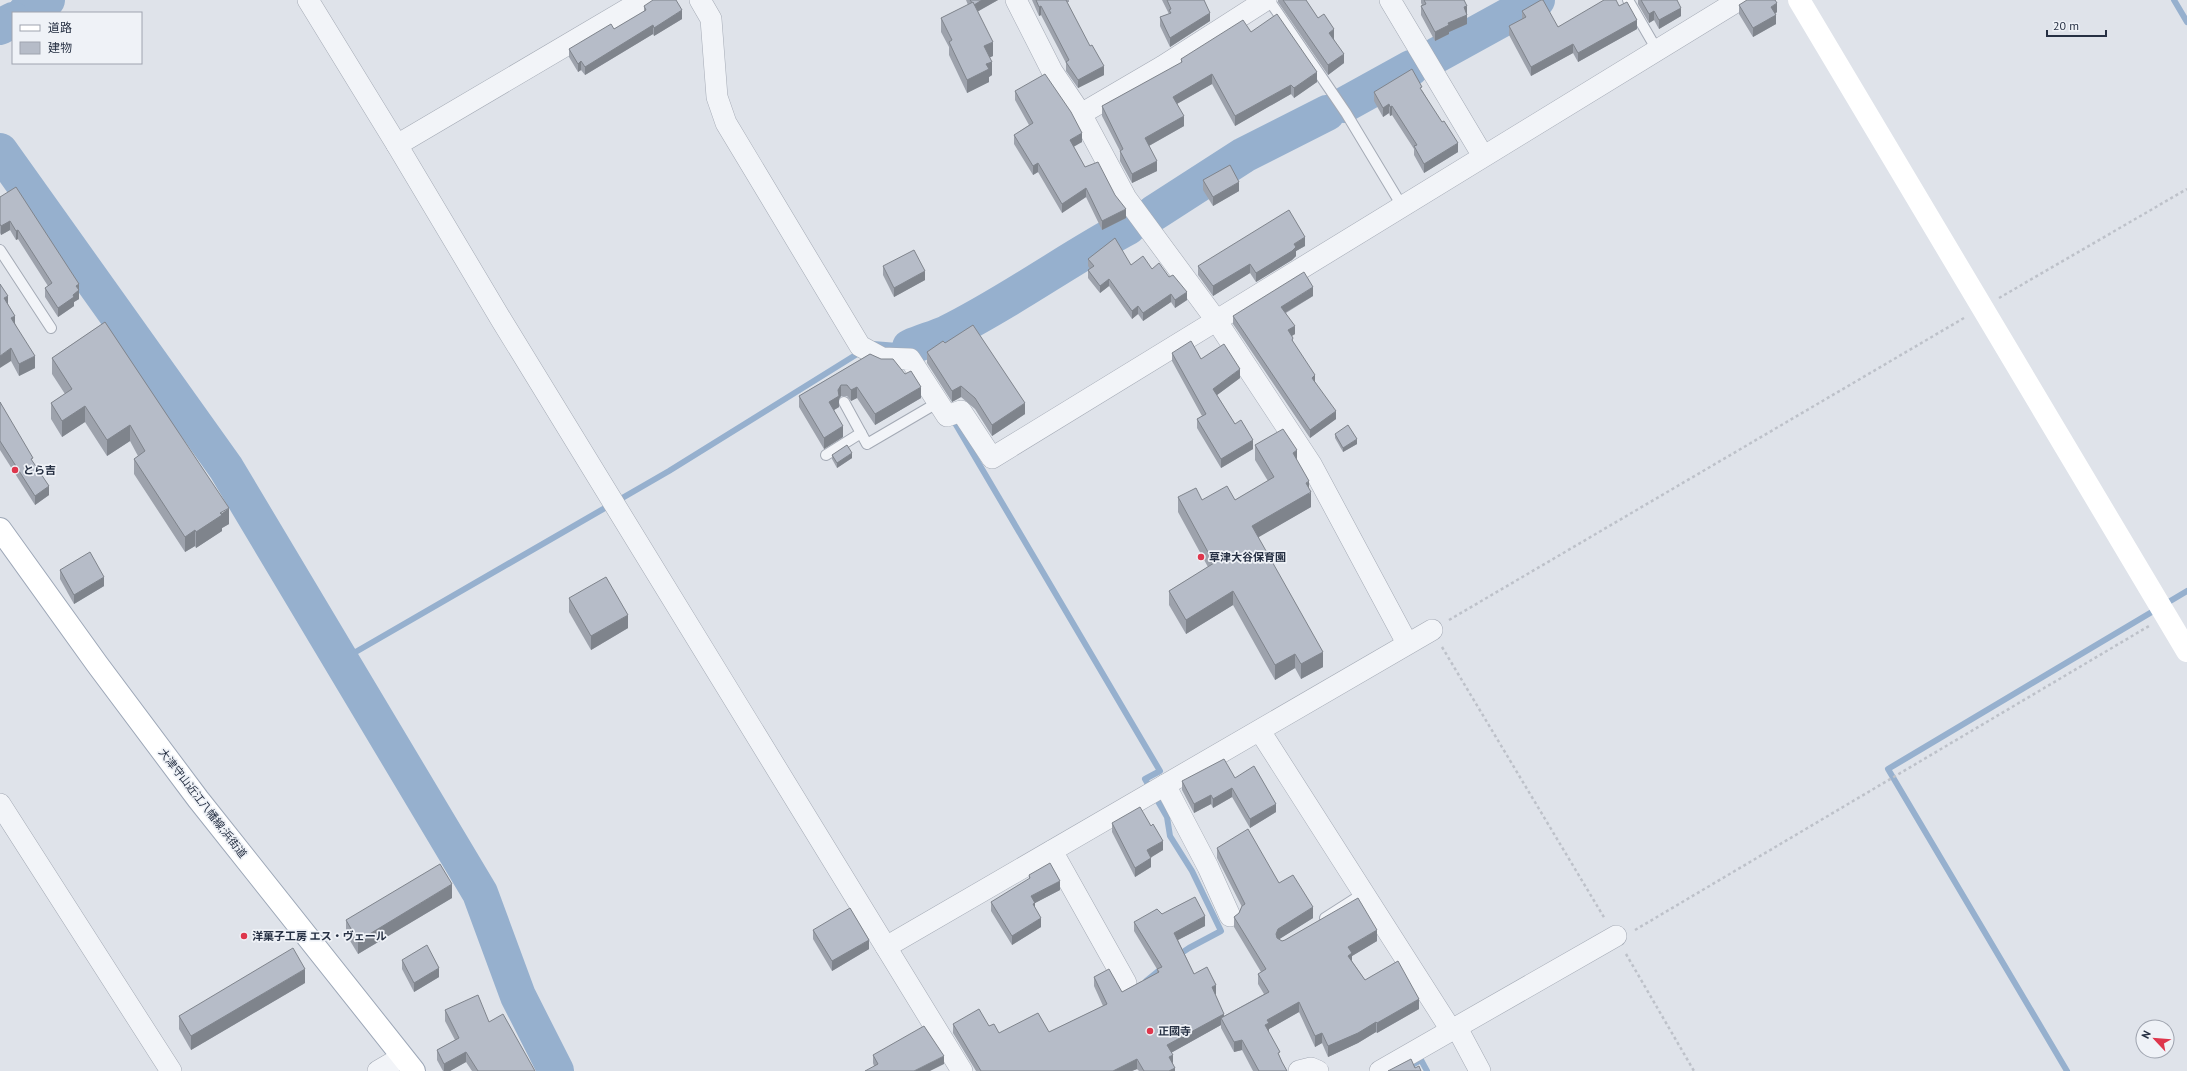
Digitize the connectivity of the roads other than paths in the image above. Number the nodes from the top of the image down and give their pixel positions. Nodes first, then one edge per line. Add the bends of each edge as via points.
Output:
1 (308, 0) edge
2 (644, 0) edge
3 (700, 0) edge
4 (1016, 0) edge
5 (1267, 0) edge
6 (1390, 0) edge
7 (1628, 0) edge
8 (1739, 0) edge
9 (1799, 0) edge
10 (1657, 50) junction
11 (1081, 114) junction
12 (397, 145) junction
13 (1483, 156) junction
14 (1402, 206) junction
15 (0, 250) edge
16 (1216, 320) junction
17 (51, 328) dead end
18 (844, 402) dead end
19 (937, 403) junction
20 (861, 433) junction
21 (826, 455) dead end
22 (0, 529) edge
23 (1432, 630) road end
24 (1407, 643) junction
25 (2187, 651) edge
26 (1260, 731) junction
27 (1165, 785) junction
28 (0, 804) edge
29 (1052, 851) junction
30 (1364, 893) junction
31 (1230, 916) dead end
32 (1313, 925) edge
33 (1617, 938) road end
34 (886, 947) junction
35 (1126, 983) dead end
36 (1454, 1029) junction
37 (408, 1064) edge
38 (171, 1071) edge
39 (378, 1071) edge
40 (962, 1071) edge
41 (1299, 1071) edge
42 (1318, 1071) edge
43 (1380, 1071) edge
44 (1480, 1071) edge

1 - 12 street
2 - 12 street
3 - 19 street via 711,19 717,97 730,129 860,346 882,358 910,359
4 - 11 street via 1052,71
5 - 11 street
5 - 14 lane via 1346,113
6 - 13 street
7 - 10 lane
8 - 10 street
9 - 25 street
10 - 13 street
11 - 16 street via 1126,198
12 - 34 street via 506,328
13 - 14 street
14 - 16 street
15 - 17 lane
16 - 19 street via 992,458 961,411 947,416
16 - 24 street via 1311,464
18 - 20 lane
19 - 20 lane via 867,444
20 - 21 lane
22 - 37 street, 大津守山近江八幡線;浜街道 via 198,799
23 - 24 street
24 - 26 street
26 - 27 street
26 - 30 street
27 - 29 street
27 - 31 street via 1208,867
28 - 38 street
29 - 34 street
29 - 35 street
30 - 32 lane
30 - 36 street
33 - 36 street
34 - 40 street
36 - 43 street
36 - 44 street
37 - 39 street
41 - 42 street via 1311,1068

